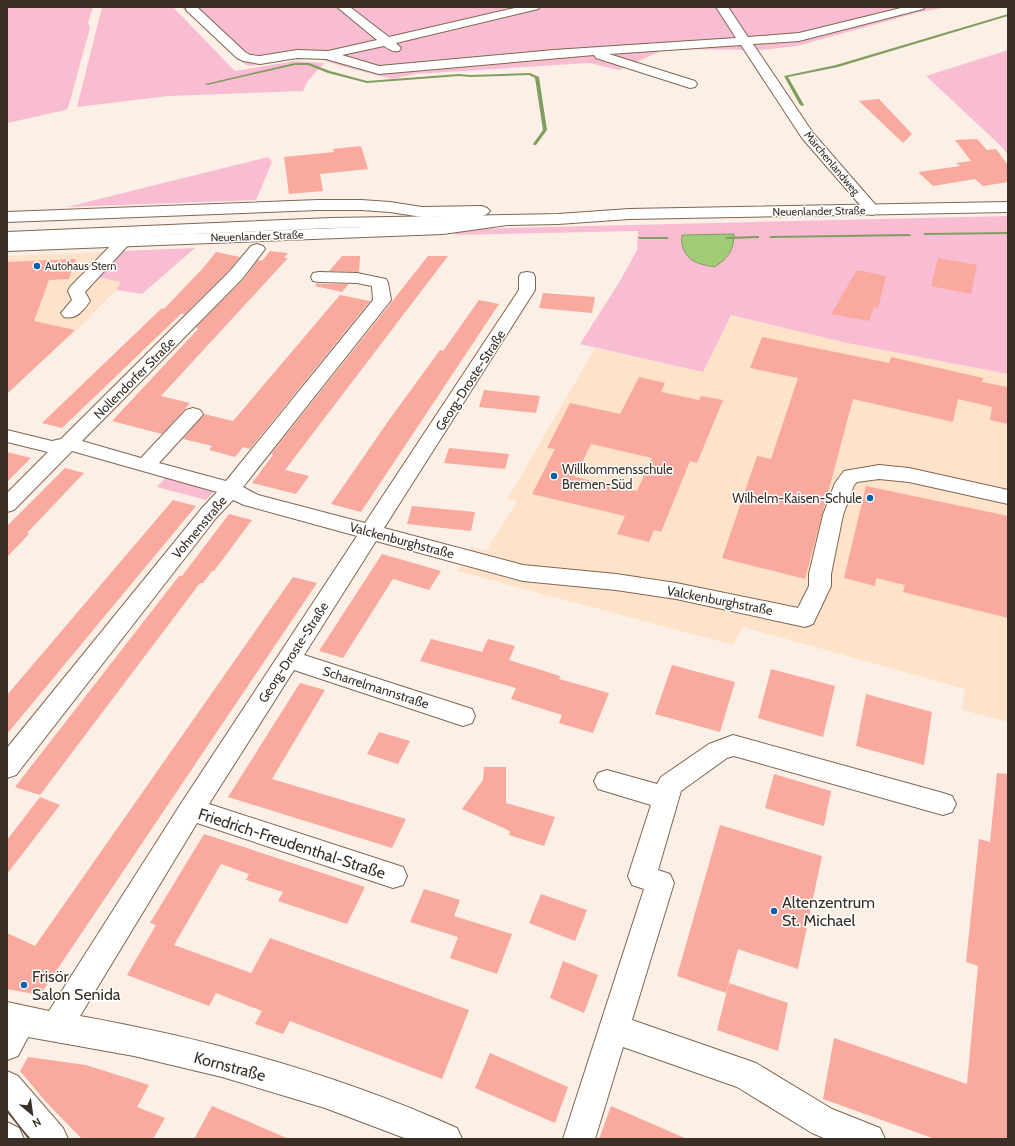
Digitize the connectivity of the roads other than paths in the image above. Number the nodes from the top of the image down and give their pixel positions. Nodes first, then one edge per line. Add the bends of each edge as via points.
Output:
1 (191, 7) edge
2 (343, 7) edge
3 (356, 7) edge
4 (534, 7) edge
5 (722, 7) edge
6 (919, 7) edge
7 (360, 20) junction
8 (745, 40) junction
9 (387, 42) junction
10 (588, 52) junction
11 (327, 55) junction
12 (412, 67) junction
13 (690, 84) dead end
14 (1008, 207) edge
15 (872, 210) junction
16 (422, 212) junction
17 (629, 214) junction
18 (7, 217) edge
19 (507, 220) junction
20 (7, 227) edge
21 (7, 237) edge
22 (124, 242) junction
23 (7, 246) edge
24 (257, 249) dead end
25 (319, 277) dead end
26 (527, 277) dead end
27 (70, 313) dead end
28 (193, 414) dead end
29 (7, 436) edge
30 (68, 444) junction
31 (146, 465) junction
32 (231, 489) junction
33 (1008, 497) edge
34 (7, 505) edge
35 (372, 532) junction
36 (289, 659) junction
37 (464, 716) dead end
38 (7, 767) edge
39 (607, 781) dead end
40 (666, 798) junction
41 (943, 804) dead end
42 (191, 810) junction
43 (393, 876) dead end
44 (56, 1027) junction
45 (12, 1028) edge
46 (614, 1029) junction
47 (10, 1093) edge
48 (52, 1139) edge
49 (446, 1139) edge
50 (579, 1139) edge
51 (869, 1139) edge

1 - 11 main road via 247,58 260,60 297,54
2 - 7 main road
3 - 7 main road via 360,10
4 - 9 main road
5 - 8 main road, Märchenlandweg
6 - 8 main road via 799,37
7 - 9 main road
8 - 10 main road
8 - 15 main road, Märchenlandweg via 807,135
9 - 11 main road
9 - 12 main road via 410,58
10 - 12 main road
10 - 13 main road
11 - 12 main road via 379,70
14 - 15 main road, Neuenlander Straße
15 - 17 main road, Neuenlander Straße
16 - 17 main road, Neuenlander Straße via 557,211
16 - 18 main road, Neuenlander Straße via 362,205 318,205
16 - 20 main road, Neuenlander Straße via 328,213
17 - 19 main road, Neuenlander Straße
19 - 21 main road, Neuenlander Straße via 300,224
19 - 22 main road, Neuenlander Straße via 443,228
22 - 23 main road, Neuenlander Straße
22 - 27 main road via 76,291 81,301
24 - 30 main road, Nollendorfer Straße via 236,276
25 - 32 main road, Vohnenstraße via 357,278 380,283 382,300
26 - 35 main road, Georg-Droste-Straße via 527,290
28 - 31 main road
29 - 30 main road, Valckenburghstraße via 52,447
30 - 31 main road, Valckenburghstraße
30 - 34 main road, Nollendorfer Straße
31 - 32 main road, Valckenburghstraße
32 - 35 main road, Valckenburghstraße via 251,500
32 - 38 main road, Vohnenstraße via 209,513
33 - 35 main road, Valckenburghstraße via 909,475 879,472 851,476 845,483 833,515 820,574 820,586 805,618 676,591 523,573
35 - 36 main road, Georg-Droste-Straße
36 - 37 main road, Scharrelmannstraße
36 - 42 main road, Georg-Droste-Straße
39 - 40 main road
40 - 41 main road via 670,785 718,751 733,744
40 - 46 main road via 642,876 660,883
42 - 43 main road, Friedrich-Freudenthal-Straße
42 - 44 main road, Georg-Droste-Straße
44 - 45 main road, Kornstraße
44 - 49 main road, Kornstraße via 134,1041 222,1062 325,1092
46 - 50 main road
46 - 51 main road via 745,1074 823,1122
47 - 48 main road

